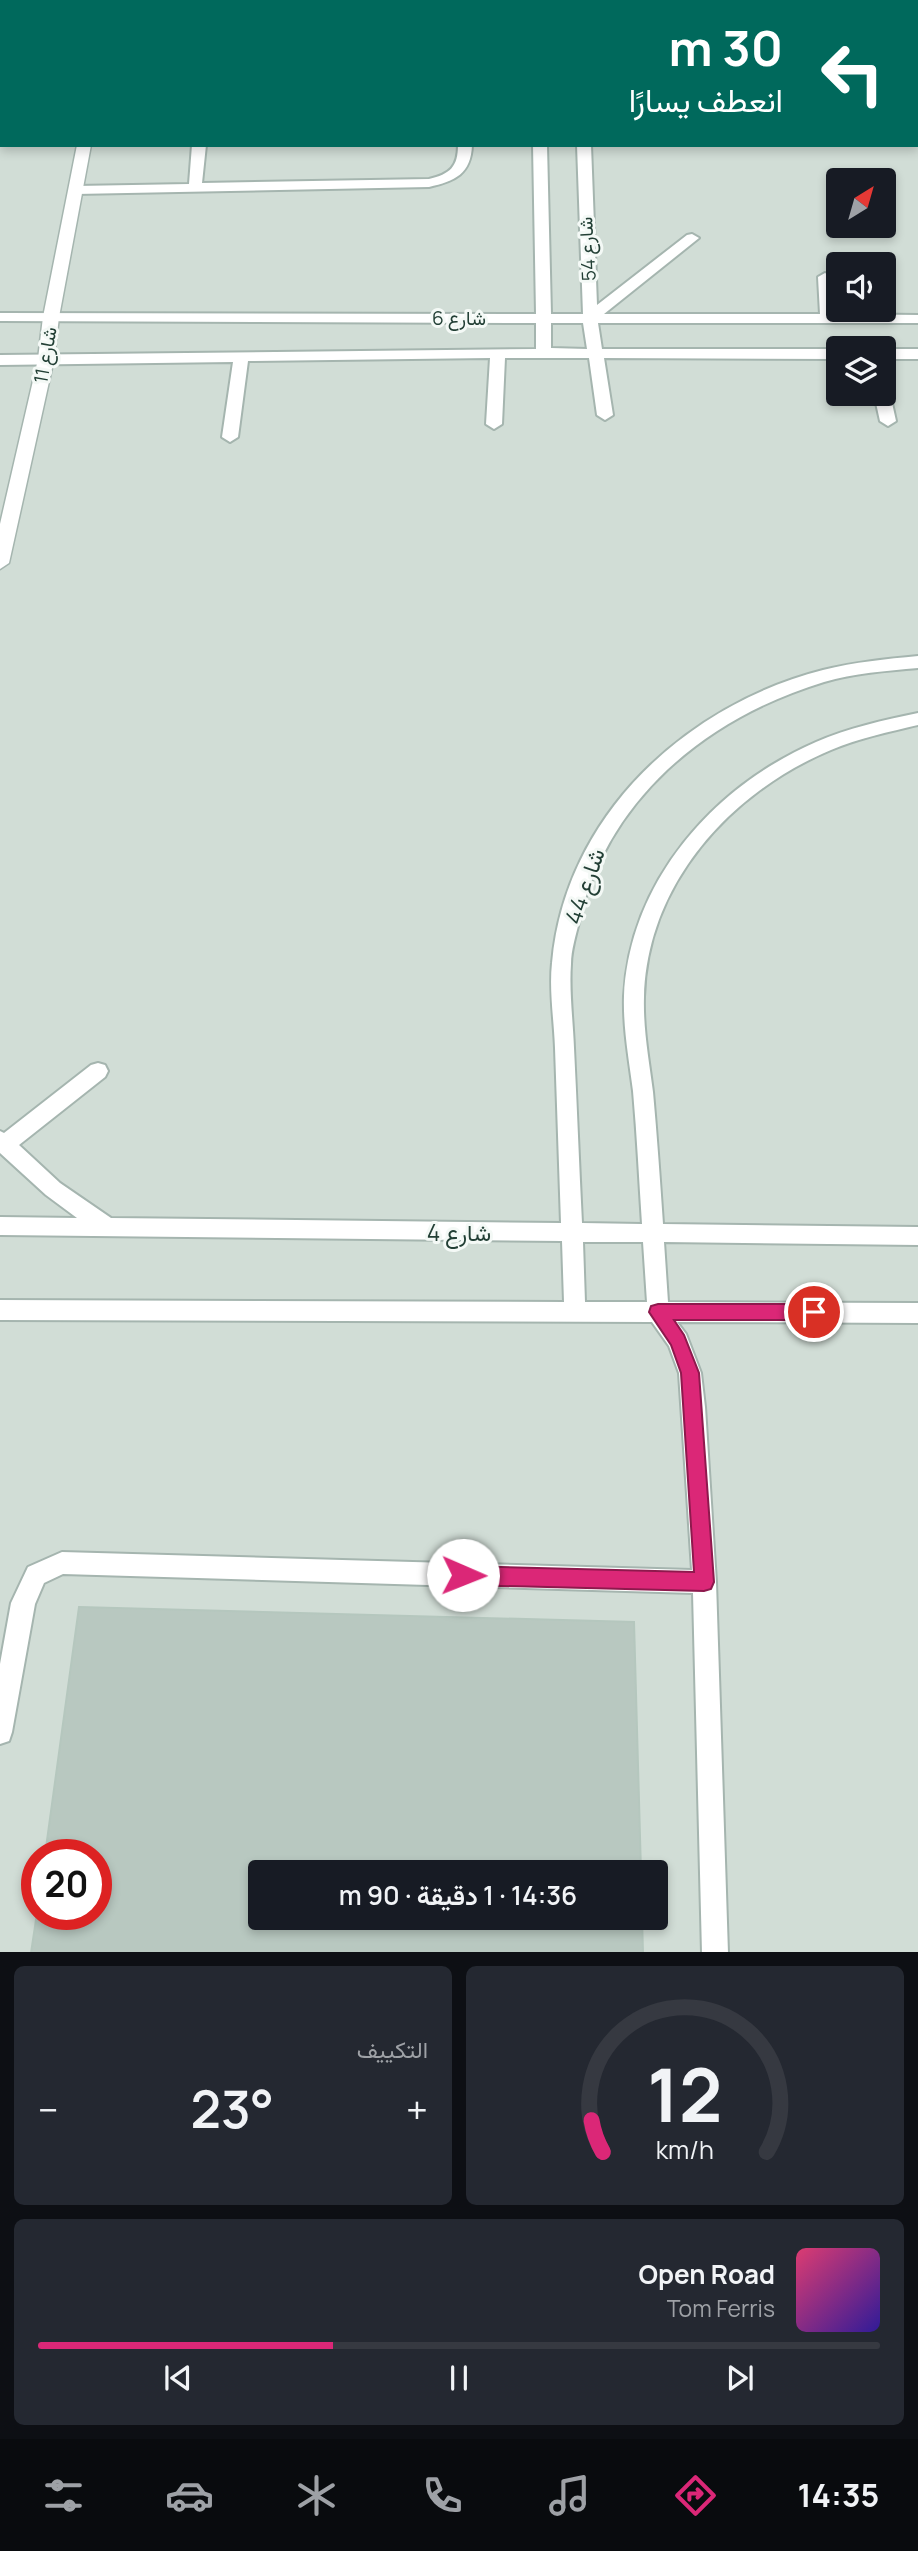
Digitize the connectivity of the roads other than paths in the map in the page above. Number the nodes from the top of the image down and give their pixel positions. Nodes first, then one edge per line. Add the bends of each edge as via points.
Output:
1 (84, 147) edge
2 (199, 147) edge
3 (465, 147) edge
4 (540, 147) edge
5 (584, 147) edge
6 (195, 188) junction
7 (76, 190) junction
8 (692, 238) dead end
9 (825, 278) dead end
10 (826, 292) edge
11 (0, 317) edge
12 (51, 317) junction
13 (541, 318) junction
14 (590, 318) junction
15 (826, 319) edge
16 (896, 319) edge
17 (918, 319) edge
18 (544, 353) junction
19 (594, 353) junction
20 (498, 354) junction
21 (826, 354) edge
22 (896, 355) edge
23 (241, 357) junction
24 (917, 358) edge
25 (46, 359) junction
26 (0, 360) edge
27 (885, 406) edge
28 (604, 415) dead end
29 (888, 422) dead end
30 (494, 424) dead end
31 (230, 438) dead end
32 (0, 563) edge
33 (918, 662) edge
34 (918, 719) edge
35 (98, 1071) dead end
36 (2, 1142) edge
37 (0, 1226) edge
38 (110, 1229) junction
39 (571, 1233) junction
40 (654, 1234) junction
41 (918, 1236) edge
42 (0, 1310) edge
43 (575, 1311) junction
44 (658, 1312) junction
45 (918, 1312) edge
46 (704, 1582) junction
47 (0, 1732) edge
48 (715, 1952) edge

1 - 7 street, شارع 11
2 - 6 lane
3 - 6 lane via 460,171 429,183
4 - 13 lane, شارع 54
5 - 14 lane, شارع 54
6 - 7 lane
7 - 12 street, شارع 11
8 - 14 lane
9 - 10 lane
11 - 12 lane, شارع 6
12 - 13 lane, شارع 6
12 - 25 street, شارع 11
13 - 14 lane, شارع 6
13 - 18 lane, شارع 54
14 - 15 lane, شارع 6
14 - 19 lane, شارع 54
16 - 17 lane, شارع 6
18 - 19 lane, شارع 6
18 - 20 lane, شارع 6
19 - 21 lane, شارع 6
19 - 28 lane, شارع 54
20 - 23 lane, شارع 6
20 - 30 lane
22 - 24 lane
23 - 25 lane, شارع 6
23 - 31 lane
25 - 26 lane, شارع 6
25 - 32 street, شارع 11
27 - 29 lane
33 - 39 lane, شارع 44 via 885,662 825,674 767,696 715,724 667,759 627,800 595,847 561,963
34 - 40 lane via 814,750 763,777 720,811 684,852 656,898 642,942 634,995
35 - 36 lane
36 - 38 lane via 53,1189
37 - 38 lane, شارع 4
38 - 39 lane, شارع 4
39 - 40 lane, شارع 4
39 - 43 lane, شارع 44
40 - 41 lane, شارع 4
40 - 44 lane
42 - 43 lane
43 - 44 lane
44 - 45 lane
44 - 46 lane via 678,1341 690,1373
46 - 47 lane via 62,1563 36,1575 23,1603
46 - 48 lane

